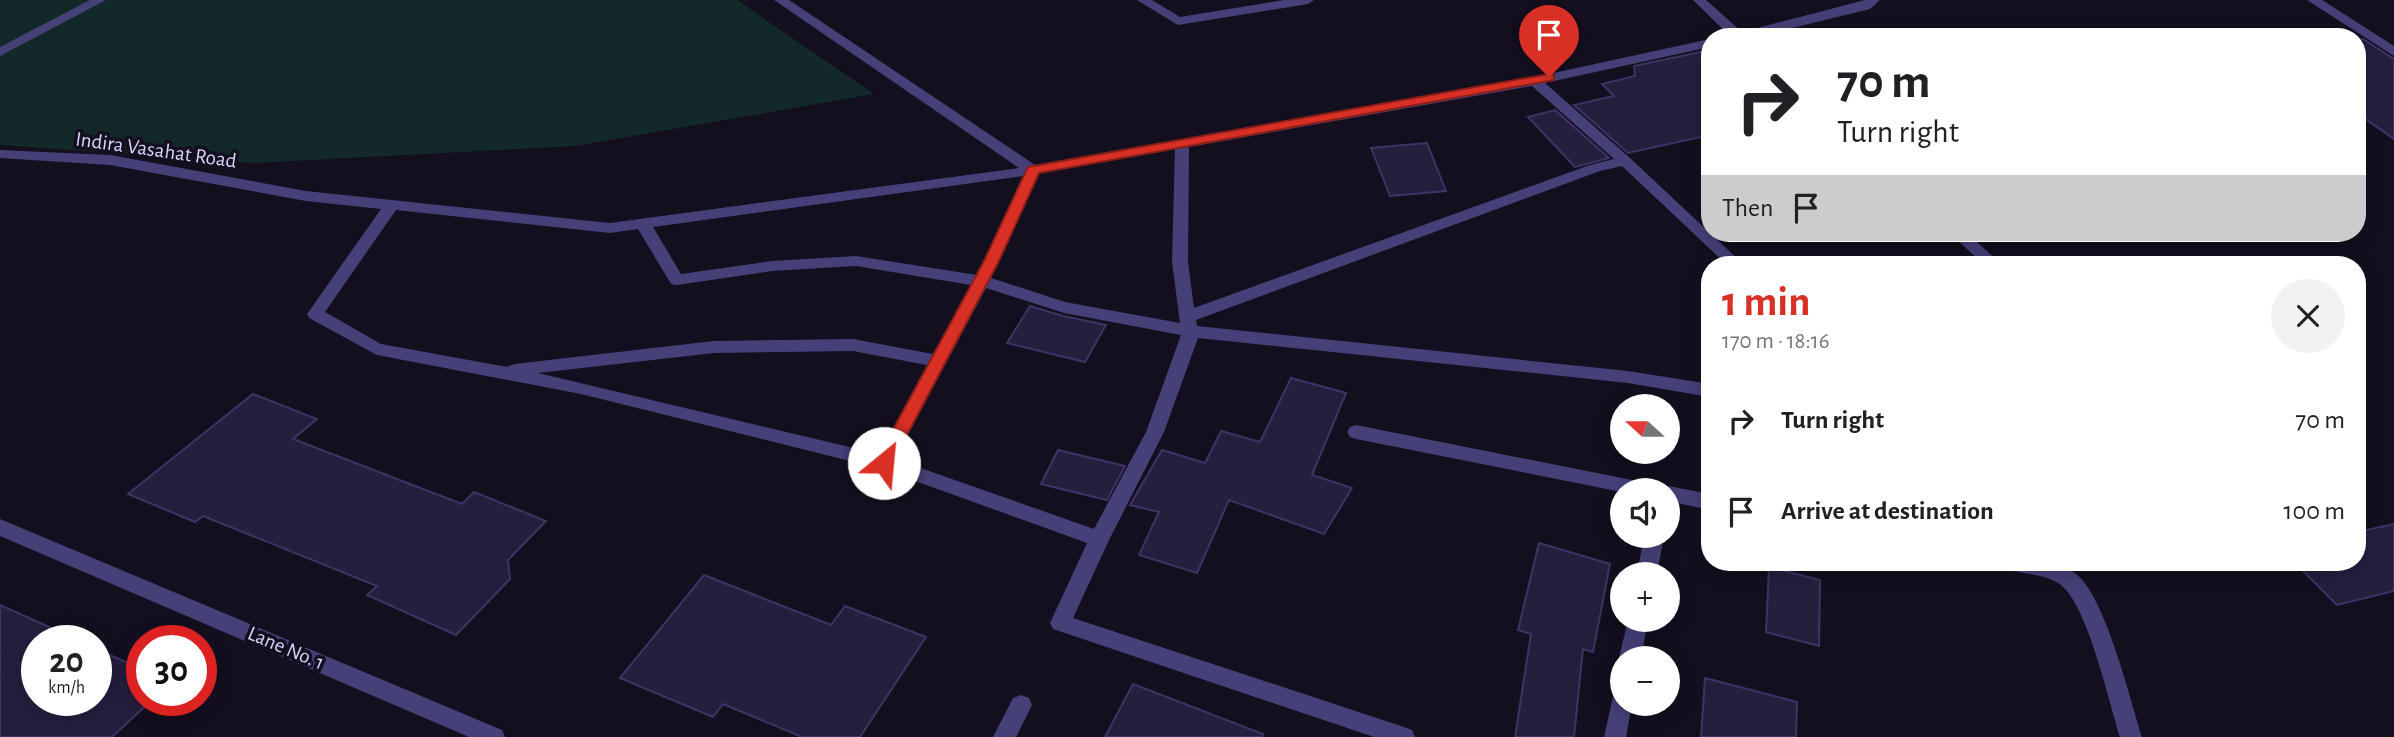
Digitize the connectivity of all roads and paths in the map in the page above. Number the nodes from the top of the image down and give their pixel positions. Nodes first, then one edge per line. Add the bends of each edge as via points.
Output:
1 (100, 0) edge
2 (780, 0) edge
3 (1143, 0) edge
4 (1308, 0) edge
5 (1699, 0) edge
6 (1874, 0) edge
7 (2313, 0) edge
8 (1729, 28) edge
9 (1776, 28) edge
10 (2357, 28) edge
11 (2366, 34) edge
12 (1701, 45) edge
13 (0, 52) edge
14 (2394, 52) edge
15 (1535, 81) junction
16 (1182, 144) junction
17 (0, 154) edge
18 (1625, 161) junction
19 (1033, 170) junction
20 (392, 205) junction
21 (643, 224) junction
22 (1701, 232) edge
23 (1712, 242) edge
24 (1966, 242) edge
25 (1726, 256) edge
26 (1980, 256) edge
27 (981, 281) junction
28 (1188, 324) junction
29 (938, 361) junction
30 (496, 372) junction
31 (1701, 389) edge
32 (1356, 432) dead end
33 (884, 463) junction
34 (1610, 483) edge
35 (1680, 496) edge
36 (1701, 500) edge
37 (0, 527) edge
38 (1098, 539) junction
39 (2046, 571) edge
40 (1021, 705) dead end
41 (1619, 716) edge
42 (494, 737) edge
43 (1004, 737) edge
44 (1404, 737) edge
45 (1615, 737) edge
46 (2131, 737) edge

1 - 13 street
2 - 19 street
3 - 4 street via 1178,21
5 - 8 street
6 - 9 street
7 - 10 street
11 - 14 street
12 - 15 street, Indira Vasahat Road
15 - 16 street, Indira Vasahat Road
15 - 18 street
16 - 19 street, Indira Vasahat Road
16 - 28 street via 1180,262
17 - 20 street, Indira Vasahat Road via 110,160 306,196
18 - 22 street
18 - 28 street via 1595,167
19 - 21 street, Indira Vasahat Road
19 - 27 street
20 - 21 street, Indira Vasahat Road via 610,228
20 - 30 street via 315,314 377,349
21 - 27 street via 677,280 772,266 856,261
23 - 25 street
24 - 26 street
27 - 28 street via 1064,307
27 - 29 street
28 - 31 street
28 - 38 street via 1190,337 1155,432
29 - 30 street via 853,345 714,346
29 - 33 street
30 - 33 street via 582,388
32 - 34 street
33 - 38 street
35 - 36 street
37 - 42 street, Lane No. 1
38 - 44 street via 1060,623
39 - 46 street via 2070,580 2086,602
40 - 43 street
41 - 45 street

